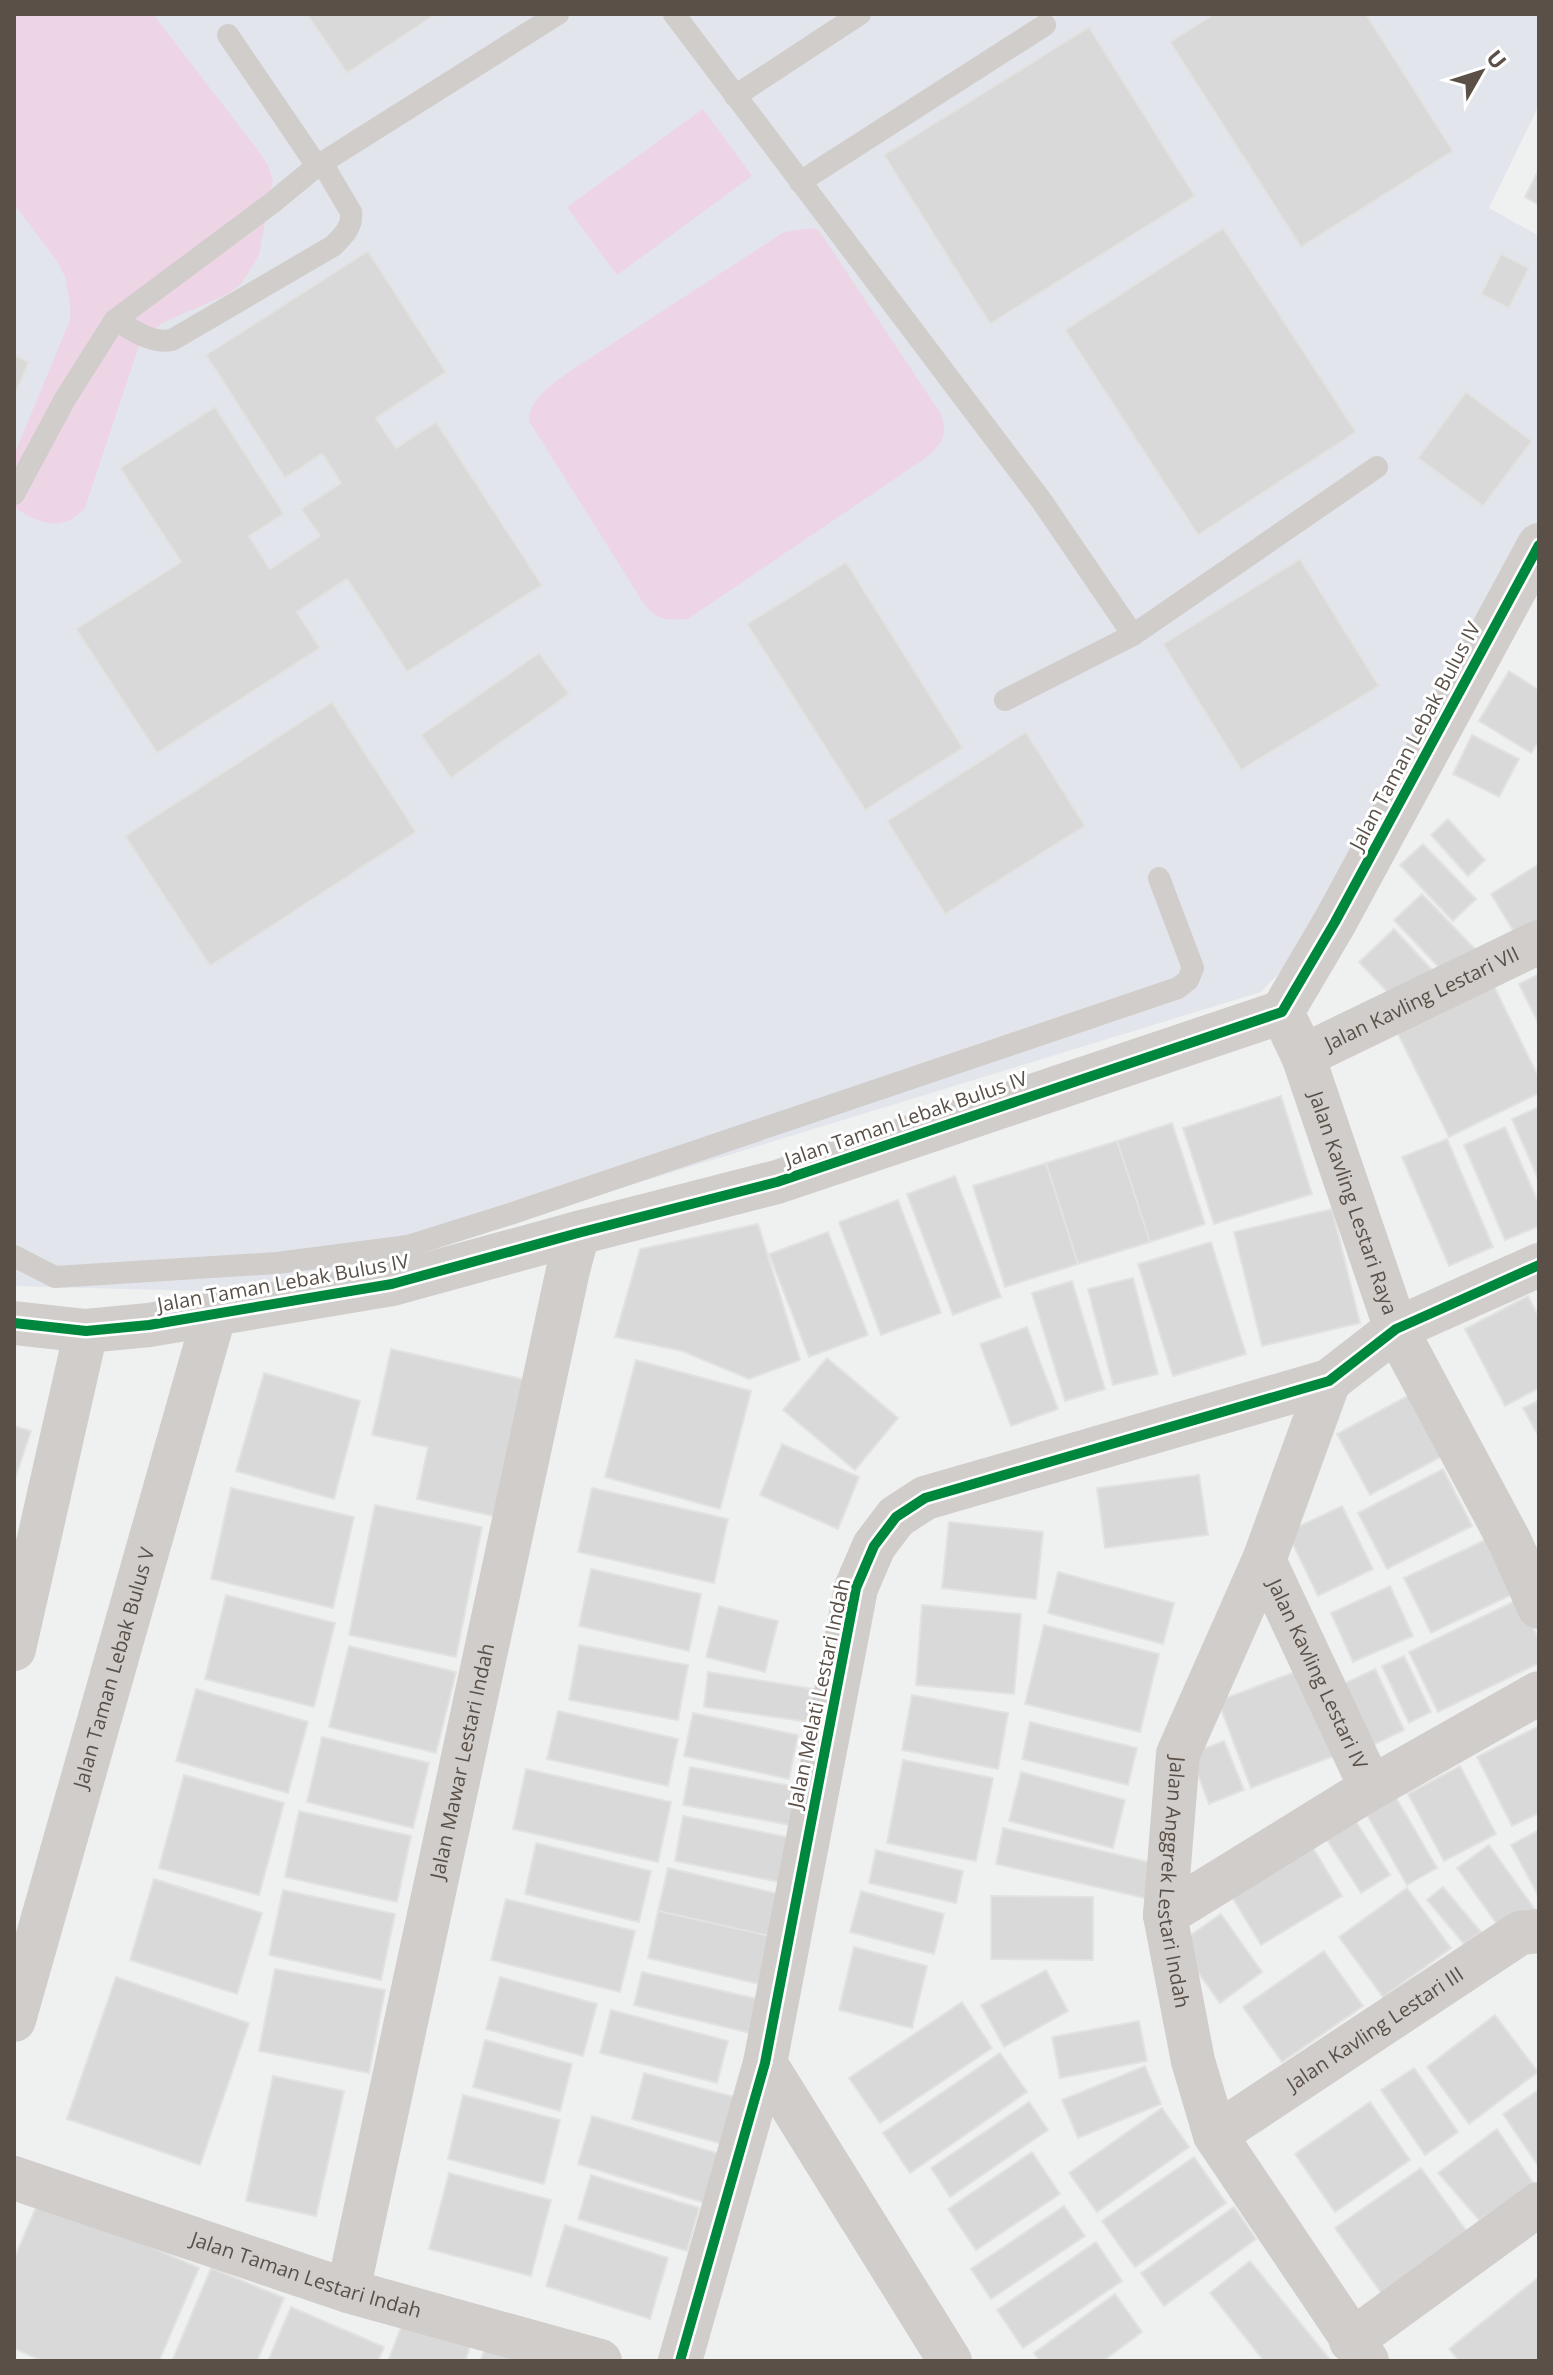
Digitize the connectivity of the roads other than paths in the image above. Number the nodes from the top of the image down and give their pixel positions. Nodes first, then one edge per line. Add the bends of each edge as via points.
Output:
1 (558, 14) edge
2 (674, 14) edge
3 (860, 14) edge
4 (1045, 25) dead end
5 (228, 35) dead end
6 (735, 96) junction
7 (319, 165) junction
8 (800, 182) junction
9 (115, 320) junction
10 (1377, 467) dead end
11 (14, 494) edge
12 (1536, 564) edge
13 (1133, 635) junction
14 (1005, 700) dead end
15 (1159, 878) dead end
16 (1539, 942) edge
17 (1282, 1012) junction
18 (1303, 1056) junction
19 (578, 1233) junction
20 (14, 1256) edge
21 (1539, 1265) edge
22 (214, 1316) junction
23 (14, 1323) edge
24 (1396, 1329) junction
25 (86, 1331) junction
26 (1329, 1381) junction
27 (1525, 1534) edge
28 (1264, 1560) junction
29 (1539, 1607) edge
30 (14, 1649) edge
31 (1539, 1693) edge
32 (1371, 1788) junction
33 (1165, 1915) junction
34 (1539, 1931) edge
35 (14, 2020) edge
36 (765, 2063) junction
37 (1215, 2135) junction
38 (14, 2178) edge
39 (1539, 2204) edge
40 (348, 2291) junction
41 (1359, 2351) edge
42 (600, 2361) edge
43 (680, 2361) edge
44 (950, 2361) edge

1 - 7 lane
2 - 6 lane
3 - 6 lane
4 - 8 lane
5 - 7 lane
6 - 8 lane
7 - 9 lane
7 - 9 lane via 351,212 348,229 333,246 169,342 144,337
8 - 13 lane via 1041,500
9 - 11 lane
10 - 13 lane
12 - 17 street, Jalan Taman Lebak Bulus IV
13 - 14 lane
15 - 20 lane via 1193,968 1178,988 510,1214 408,1246 277,1263 55,1277
16 - 18 street, Jalan Kavling Lestari VII
17 - 18 street, Jalan Kavling Lestari Raya
17 - 19 street, Jalan Taman Lebak Bulus IV via 777,1182
18 - 24 street, Jalan Kavling Lestari Raya
19 - 22 street, Jalan Taman Lebak Bulus IV via 392,1284
19 - 40 street, Jalan Mawar Lestari Indah
21 - 24 street, Jalan Melati Lestari Indah
22 - 25 street, Jalan Taman Lebak Bulus IV
22 - 35 street, Jalan Taman Lebak Bulus V
23 - 25 street, Jalan Taman Lebak Bulus IV
24 - 26 street, Jalan Melati Lestari Indah
24 - 27 street, Jalan Kavling Lestari Raya
25 - 30 street
26 - 28 street, Jalan Anggrek Lestari Indah
26 - 36 street, Jalan Melati Lestari Indah via 925,1498 896,1517 874,1546 856,1588
27 - 29 street, Jalan Kavling Lestari Raya
28 - 32 street, Jalan Kavling Lestari IV
28 - 33 street, Jalan Anggrek Lestari Indah via 1178,1754
31 - 32 street, Jalan Kavling Lestari IV
32 - 33 street, Jalan Kavling Lestari IV
33 - 37 street, Jalan Anggrek Lestari Indah via 1193,2061
34 - 37 street, Jalan Kavling Lestari III via 1520,1933
36 - 43 street, Jalan Melati Lestari Indah
36 - 44 street
37 - 41 street, Jalan Anggrek Lestari Indah
38 - 40 street, Jalan Taman Lestari Indah
39 - 41 street
40 - 42 street, Jalan Taman Lestari Indah

